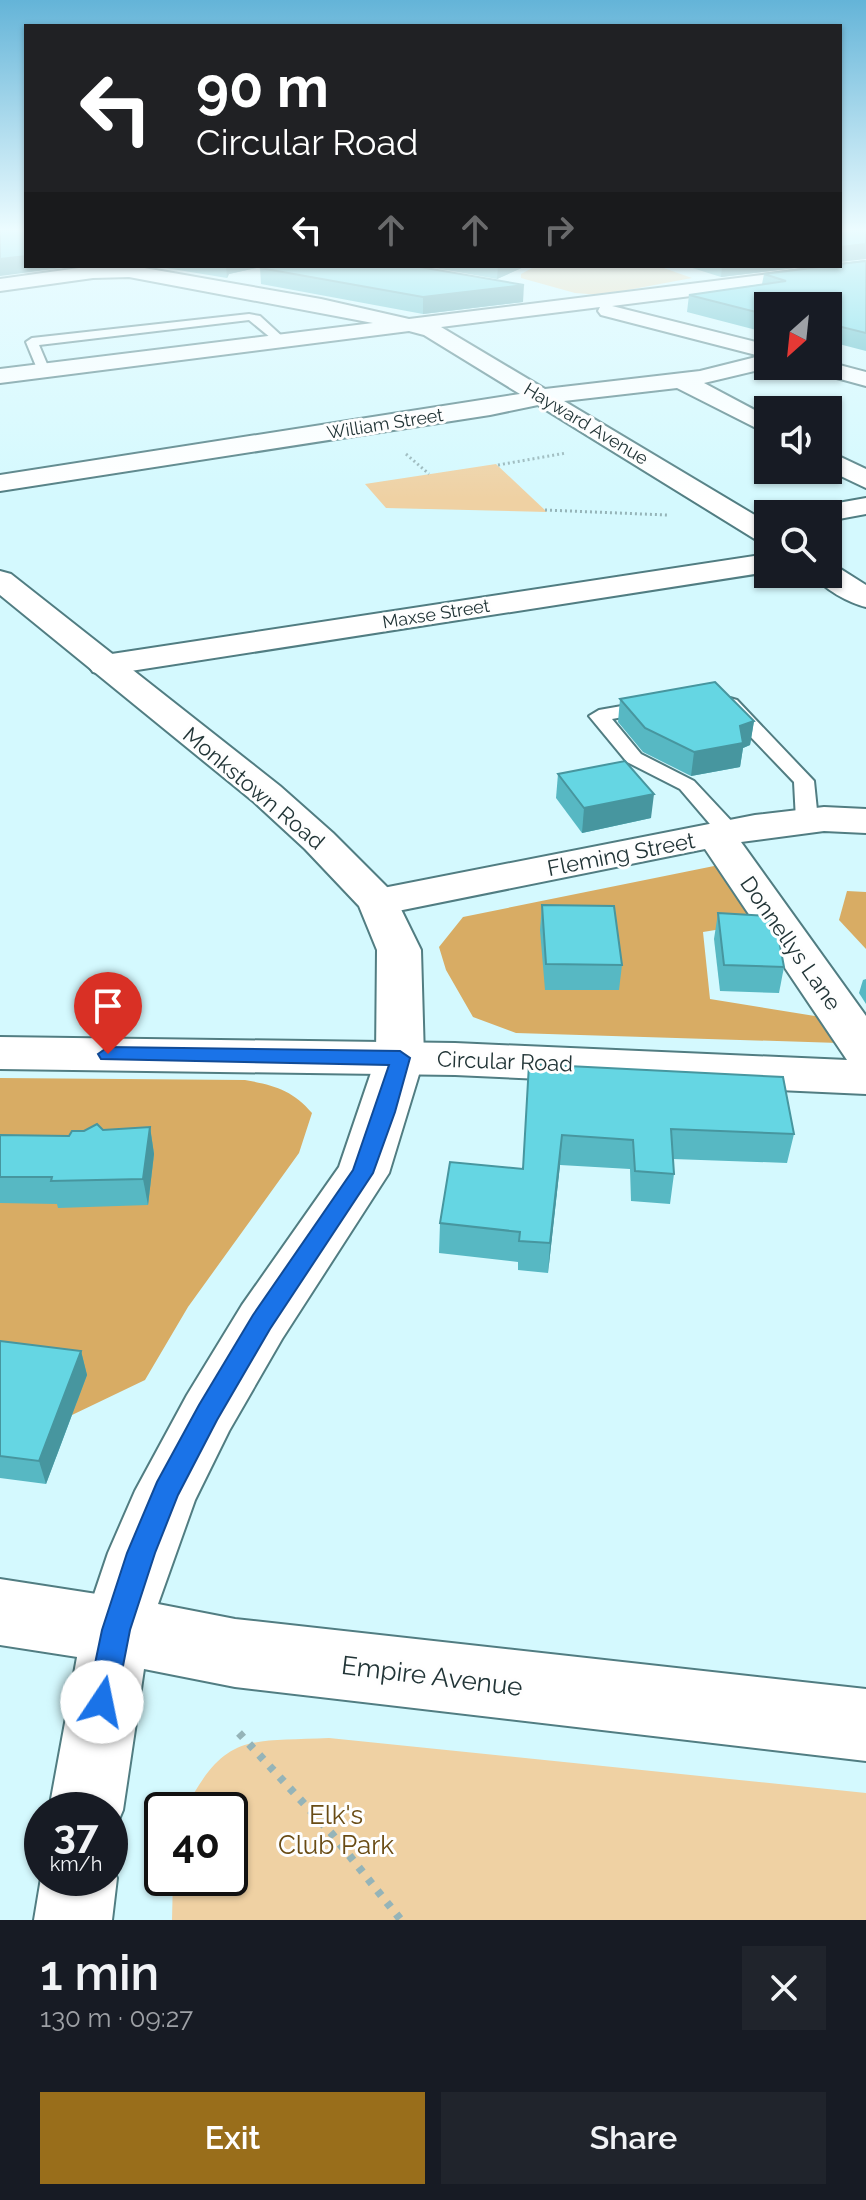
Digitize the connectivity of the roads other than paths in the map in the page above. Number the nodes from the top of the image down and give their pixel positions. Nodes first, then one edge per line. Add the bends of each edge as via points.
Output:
1 (226, 320) edge
2 (258, 320) edge
3 (388, 320) edge
4 (460, 320) edge
5 (640, 320) edge
6 (415, 325) junction
7 (281, 341) junction
8 (754, 348) edge
9 (754, 364) edge
10 (44, 371) junction
11 (842, 372) edge
12 (0, 376) edge
13 (678, 379) junction
14 (866, 379) edge
15 (543, 398) junction
16 (754, 420) edge
17 (842, 467) edge
18 (866, 480) edge
19 (0, 483) edge
20 (866, 506) edge
21 (842, 510) edge
22 (754, 523) edge
23 (754, 565) edge
24 (0, 580) edge
25 (842, 583) edge
26 (866, 598) edge
27 (105, 665) junction
28 (707, 698) edge
29 (676, 703) edge
30 (807, 820) junction
31 (866, 821) edge
32 (723, 834) junction
33 (378, 902) junction
34 (866, 1051) edge
35 (0, 1053) edge
36 (400, 1058) junction
37 (866, 1077) edge
38 (0, 1612) edge
39 (116, 1630) junction
40 (866, 1725) edge
41 (89, 1792) edge
42 (76, 1896) edge
43 (73, 1920) edge

1 - 10 lane via 32,342
2 - 7 lane
3 - 6 street, Hayward Avenue
4 - 6 street
5 - 8 street
6 - 7 street
6 - 15 street, Hayward Avenue
7 - 10 street
9 - 13 street, William Street
10 - 12 street
11 - 14 street
13 - 15 street, William Street
13 - 16 street
15 - 19 street, William Street
15 - 22 street, Hayward Avenue
17 - 18 street
20 - 21 street
23 - 27 street, Maxse Street
24 - 27 street, Monkstown Road
25 - 26 street
27 - 33 street, Monkstown Road via 267,794
28 - 30 lane via 722,695 804,781
29 - 32 lane via 599,716 634,758 687,785
30 - 31 street, Fleming Street
30 - 32 street, Fleming Street
32 - 33 street, Fleming Street
32 - 34 street, Donnellys Lane
33 - 36 street, Monkstown Road via 399,950
35 - 36 street, Circular Road
36 - 37 street, Circular Road
36 - 39 street, Monkstown Road via 363,1173 262,1322 208,1413 167,1491
38 - 39 street, Empire Avenue
39 - 40 street, Empire Avenue via 235,1653
39 - 41 street, Monkstown Road
42 - 43 street

